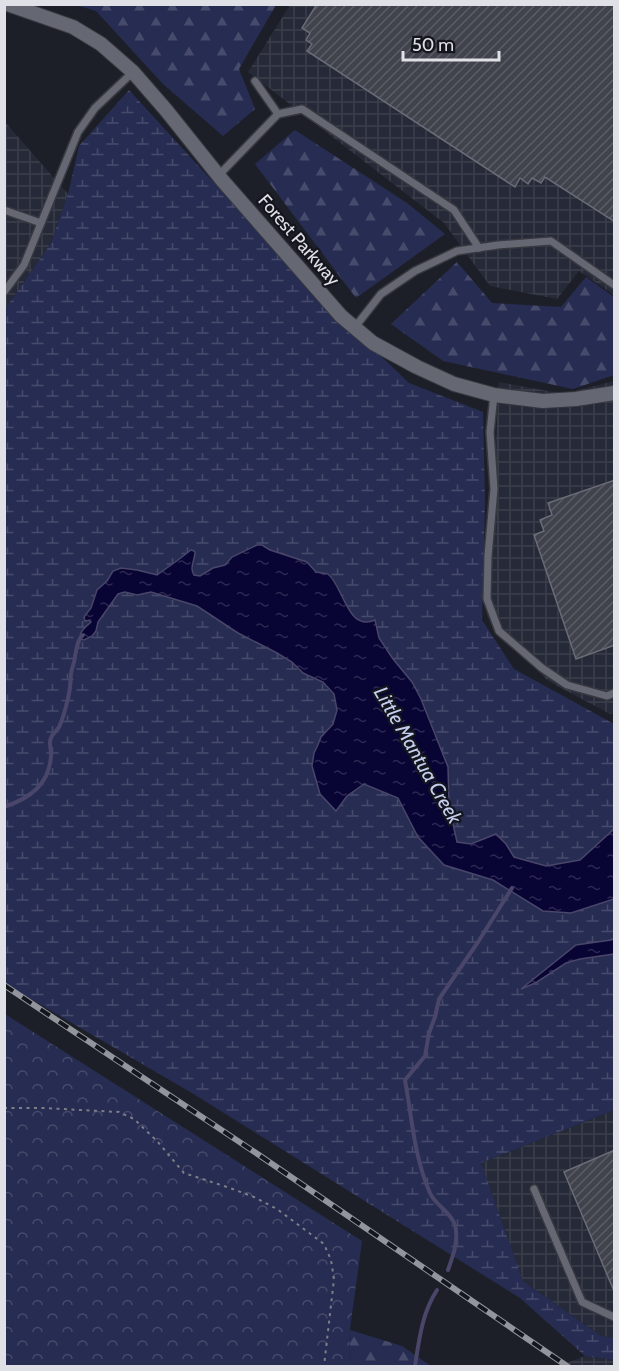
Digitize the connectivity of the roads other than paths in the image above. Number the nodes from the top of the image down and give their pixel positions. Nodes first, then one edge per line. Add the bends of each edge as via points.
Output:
1 (7, 4) edge
2 (133, 72) junction
3 (255, 81) dead end
4 (278, 114) junction
5 (218, 176) junction
6 (4, 210) edge
7 (41, 223) junction
8 (479, 248) junction
9 (615, 285) edge
10 (4, 292) edge
11 (355, 327) junction
12 (615, 393) edge
13 (494, 395) junction
14 (615, 693) edge
15 (534, 1189) dead end
16 (615, 1317) edge

1 - 2 street, Forest Parkway via 73,27 101,44
2 - 5 street, Forest Parkway
2 - 7 lane via 95,108 78,132
3 - 4 lane
4 - 5 lane
4 - 8 lane via 302,109 454,210
5 - 11 street, Forest Parkway
6 - 7 lane
7 - 10 lane via 24,266
8 - 9 lane via 551,241
8 - 11 lane via 457,251 415,271 381,294
11 - 13 street, Forest Parkway via 373,343 417,367 454,384
12 - 13 street, Forest Parkway via 543,401
13 - 14 lane via 490,432 494,489 487,599 499,631 567,685 607,696
15 - 16 lane via 582,1302

